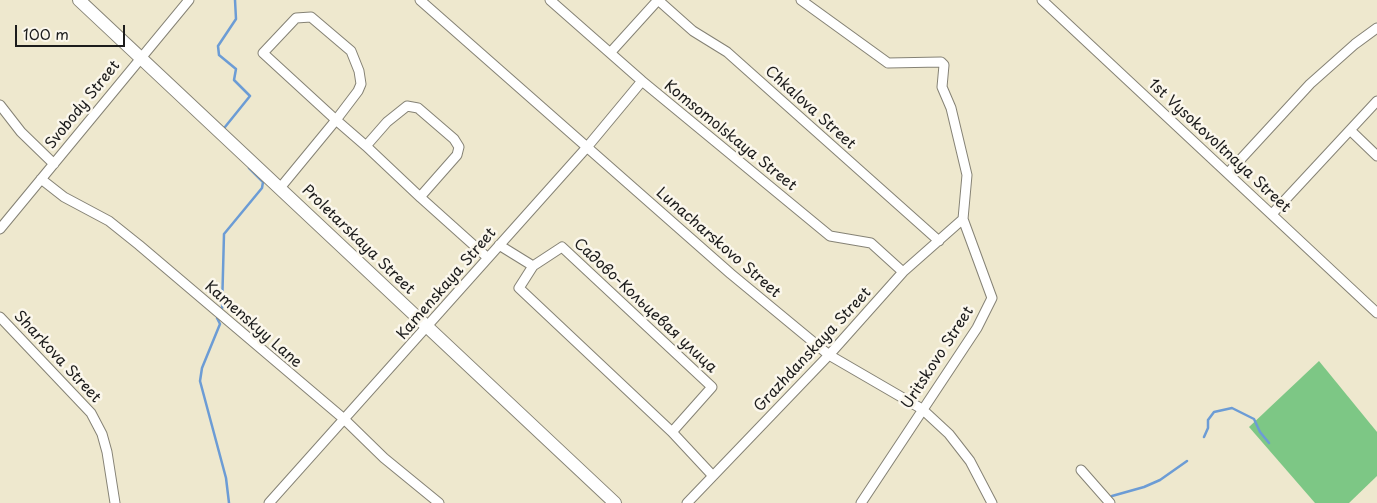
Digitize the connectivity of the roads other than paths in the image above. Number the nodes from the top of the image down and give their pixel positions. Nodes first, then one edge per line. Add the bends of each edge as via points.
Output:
1 (79, 0) edge
2 (189, 0) edge
3 (420, 0) edge
4 (550, 0) edge
5 (658, 0) edge
6 (801, 0) edge
7 (1042, 0) edge
8 (1377, 28) edge
9 (610, 53) junction
10 (140, 56) junction
11 (642, 81) junction
12 (1377, 101) edge
13 (0, 105) edge
14 (336, 120) junction
15 (1350, 130) junction
16 (366, 146) junction
17 (588, 146) junction
18 (1377, 156) edge
19 (54, 164) junction
20 (1228, 172) junction
21 (41, 179) junction
22 (280, 188) junction
23 (420, 197) junction
24 (1272, 214) junction
25 (963, 219) junction
26 (0, 229) edge
27 (939, 242) junction
28 (499, 244) junction
29 (488, 258) junction
30 (532, 266) junction
31 (903, 272) junction
32 (1377, 314) edge
33 (0, 317) edge
34 (426, 328) junction
35 (829, 355) junction
36 (922, 409) junction
37 (344, 419) junction
38 (672, 432) junction
39 (1081, 470) dead end
40 (713, 476) junction
41 (116, 503) edge
42 (269, 503) edge
43 (439, 503) edge
44 (614, 503) edge
45 (687, 503) edge
46 (860, 503) edge
47 (992, 503) edge
48 (1110, 503) edge

1 - 10 main road, Proletarskaya Street
2 - 10 street, Svobody Street
3 - 17 street, Lunacharskovo Street
4 - 9 street, Komsomolskaya Street
5 - 9 street
5 - 27 street, Chkalova Street via 693,31 727,52
6 - 25 street via 888,64 941,62 944,65 942,87 951,108 967,175
7 - 20 street, 1st Vysokovoltnaya Street
8 - 20 street via 1310,84
9 - 11 street, Komsomolskaya Street
10 - 19 street, Svobody Street
10 - 22 main road, Proletarskaya Street
11 - 17 street, Kamenskaya Street
11 - 31 street, Komsomolskaya Street via 830,236 872,242
12 - 15 street
13 - 19 street via 21,132
14 - 14 street via 263,53 300,16 316,19 350,51 359,71 361,84 358,91
14 - 16 street
14 - 22 street
15 - 18 street
15 - 24 street
16 - 23 street
16 - 23 street via 387,122 407,106 418,108 454,139 459,147 457,155
17 - 28 street, Kamenskaya Street
17 - 35 street, Lunacharskovo Street via 731,274
19 - 21 street, Svobody Street
20 - 24 street, 1st Vysokovoltnaya Street
21 - 26 street, Svobody Street
21 - 37 street, Kamenskyy Lane via 64,197 109,221
22 - 34 main road, Proletarskaya Street
23 - 29 street
24 - 32 street, 1st Vysokovoltnaya Street
25 - 27 street, Grazhdanskaya Street
25 - 36 street, Uritskovo Street via 992,298 977,328
27 - 31 street, Grazhdanskaya Street
28 - 29 street, Kamenskaya Street
28 - 30 street
29 - 34 street, Kamenskaya Street
30 - 38 street, Садово-Кольцевая улица via 519,288
30 - 38 street, Садово-Кольцевая улица via 562,247 712,387
31 - 35 street, Grazhdanskaya Street
33 - 41 street, Sharkova Street via 92,412 107,452
34 - 37 street, Kamenskaya Street
34 - 44 main road, Proletarskaya Street
35 - 36 street, Lunacharskovo Street
35 - 40 street, Grazhdanskaya Street
36 - 46 street, Uritskovo Street
36 - 47 street, Lunacharskovo Street via 949,434 970,461
37 - 42 street, Kamenskaya Street
37 - 43 street, Kamenskyy Lane via 384,458
38 - 40 street, Садово-Кольцевая улица
39 - 48 street
40 - 45 street, Grazhdanskaya Street

